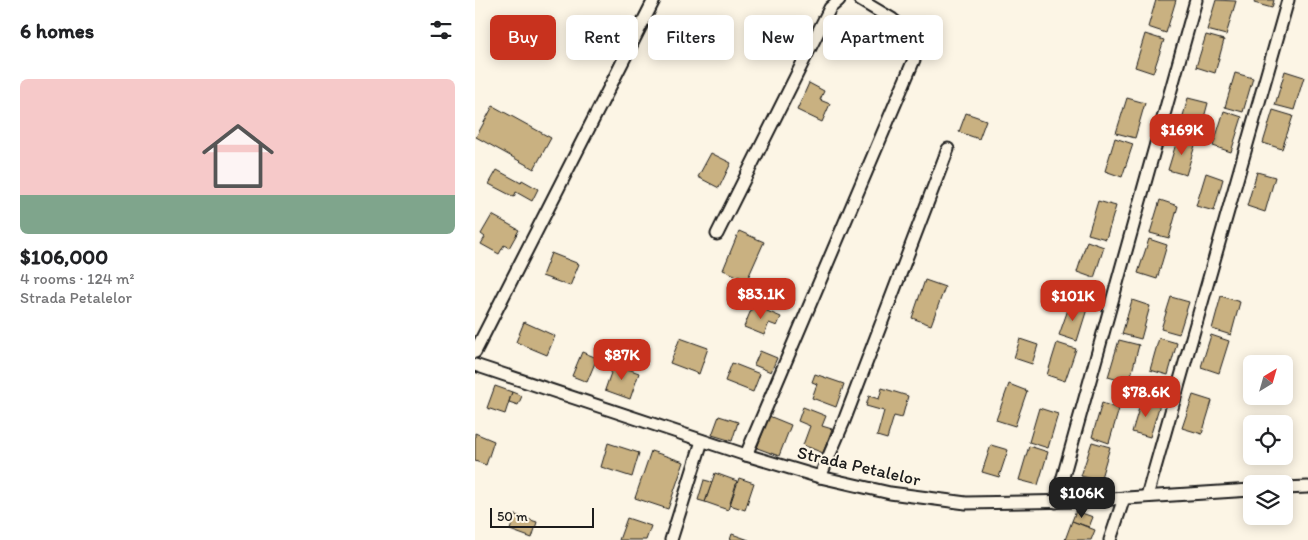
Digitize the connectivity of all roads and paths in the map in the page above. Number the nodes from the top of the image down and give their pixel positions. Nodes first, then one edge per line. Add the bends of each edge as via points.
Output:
1 (654, 0) edge
2 (839, 0) edge
3 (860, 0) edge
4 (1197, 0) edge
5 (1289, 0) edge
6 (948, 149) dead end
7 (717, 234) dead end
8 (475, 352) edge
9 (475, 365) edge
10 (702, 441) junction
11 (746, 455) junction
12 (820, 478) junction
13 (1307, 483) edge
14 (1293, 486) edge
15 (1243, 490) edge
16 (1147, 496) junction
17 (1124, 498) junction
18 (1056, 502) junction
19 (671, 540) edge
20 (1110, 540) edge

1 - 8 street
2 - 7 street via 830,8
3 - 11 street via 892,19 921,43
4 - 18 street
5 - 16 street
6 - 12 street
9 - 10 street, Strada Petalelor
10 - 11 street, Strada Petalelor
10 - 19 street
11 - 12 street, Strada Petalelor
12 - 18 street, Strada Petalelor via 881,491 966,503
13 - 14 street
15 - 16 street, Strada Petalelor
16 - 17 street, Strada Petalelor
17 - 18 street, Strada Petalelor
17 - 20 street

